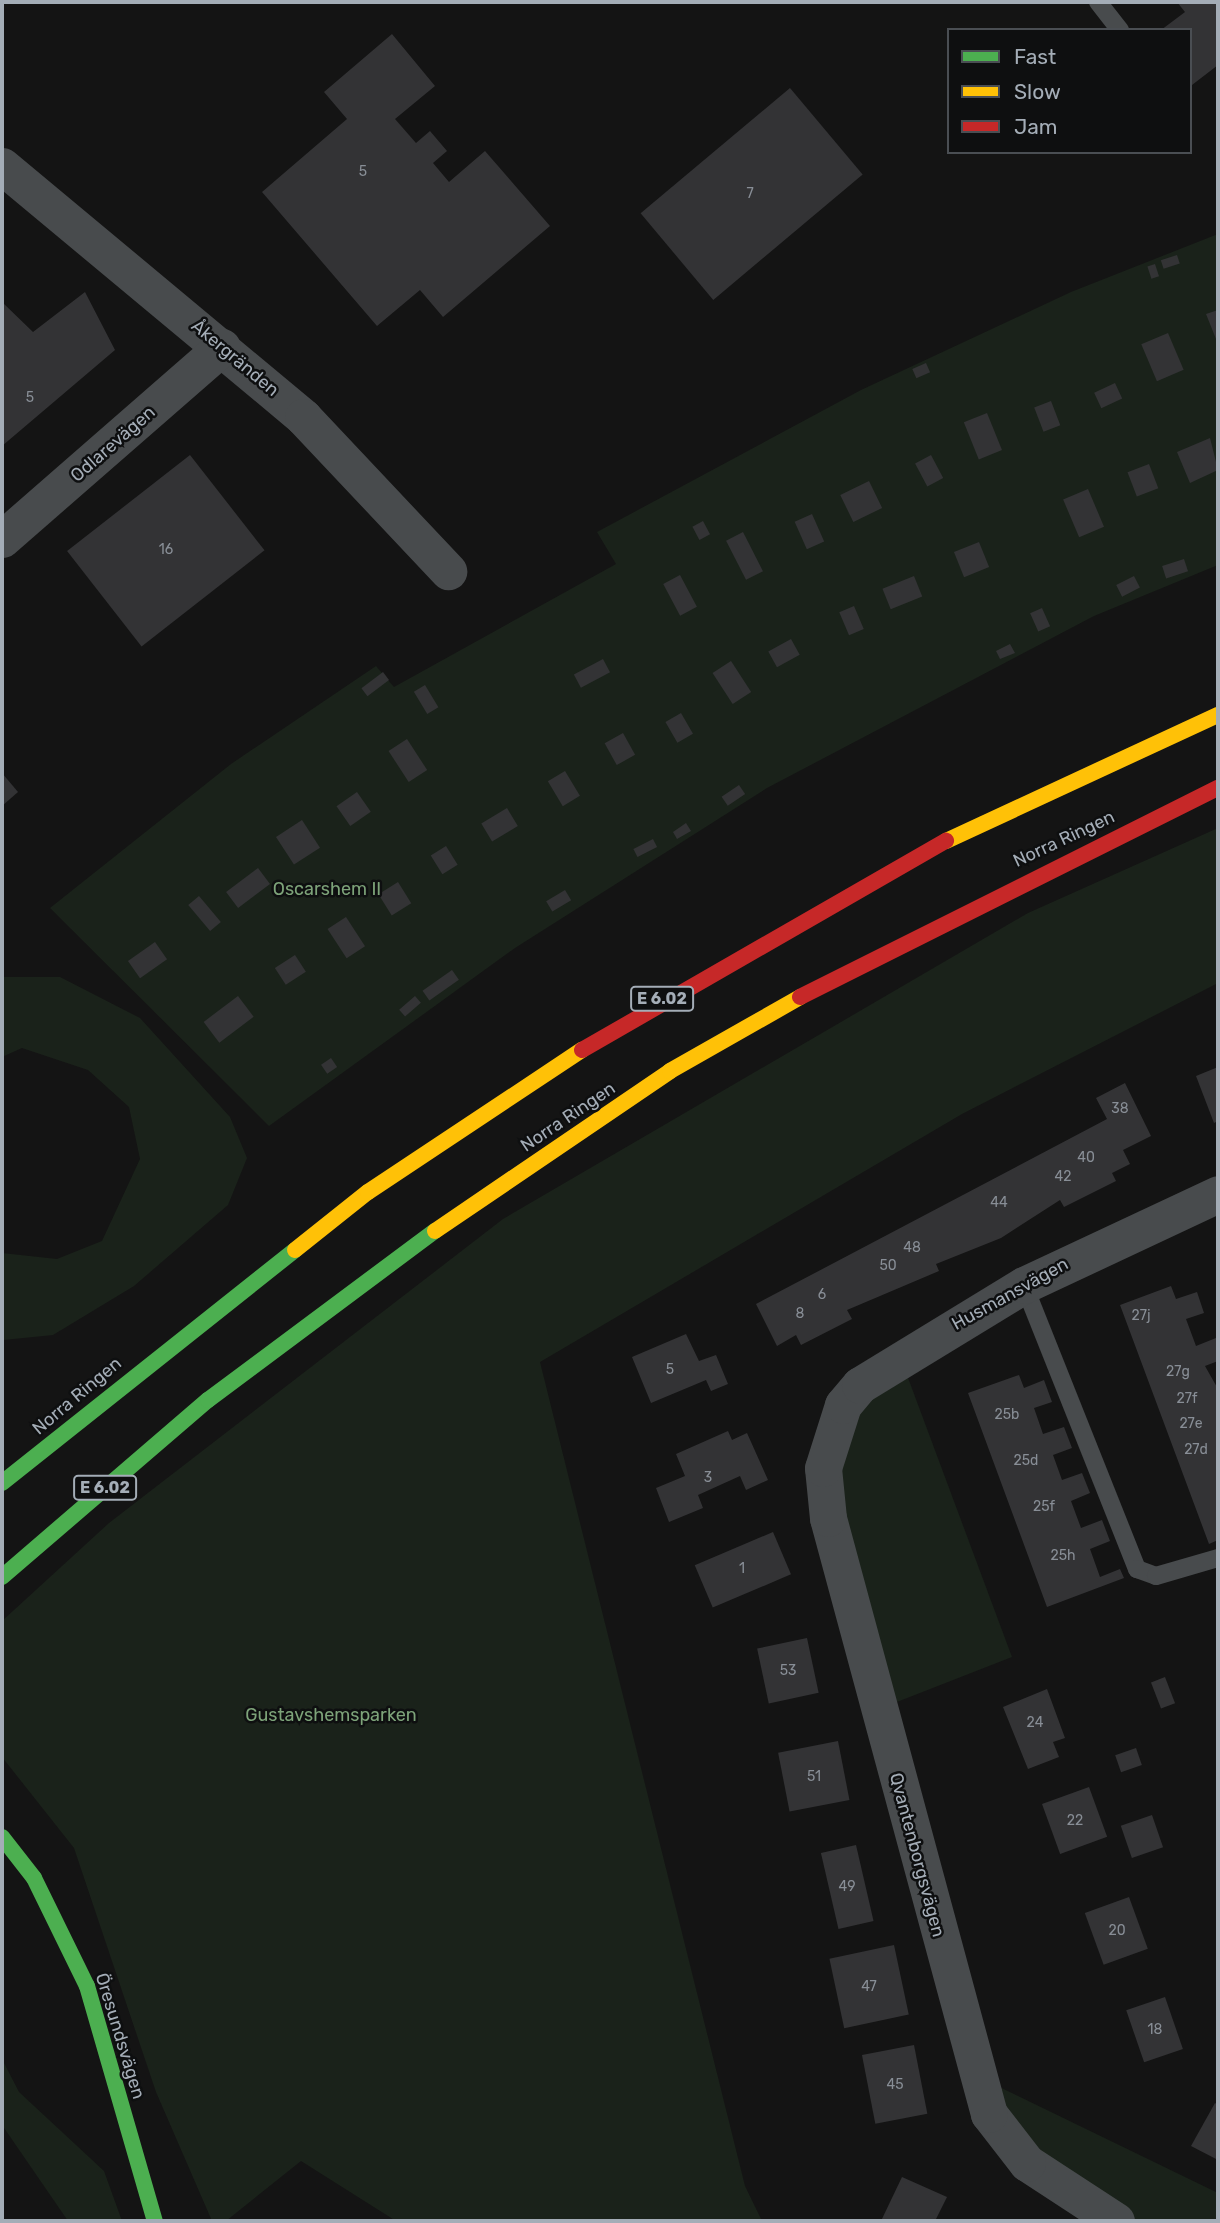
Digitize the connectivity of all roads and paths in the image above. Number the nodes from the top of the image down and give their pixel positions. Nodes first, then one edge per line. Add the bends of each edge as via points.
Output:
1 (1098, 2) edge
2 (1118, 28) edge
3 (2, 166) edge
4 (222, 347) junction
5 (2, 539) edge
6 (448, 571) dead end
7 (1218, 715) edge
8 (1218, 788) edge
9 (1217, 1197) edge
10 (1024, 1285) junction
11 (832, 1432) joint
12 (50, 1443) junction
13 (14, 1451) dead end
14 (2, 1483) edge
15 (1218, 1558) edge
16 (2, 1577) edge
17 (2, 1837) edge
18 (155, 2221) edge
19 (1116, 2221) edge

1 - 2 lane
3 - 4 street, Åkergränden
4 - 5 street, Odlarevägen
4 - 6 street, Åkergränden via 303,417
7 - 12 main road, Norra Ringen / E 6.02 via 917,855 642,1011 368,1192
8 - 16 main road, Norra Ringen / E 6.02 via 892,946 670,1071 411,1247 208,1400
9 - 10 street, Husmansvägen
10 - 11 street, Husmansvägen via 860,1385
10 - 15 lane via 1137,1569 1164,1575
11 - 19 street, Qvantenborgsvägen via 823,1468 828,1518 989,2114 1035,2170
12 - 13 main road
12 - 14 main road, Norra Ringen / E 6.02
17 - 18 main road, Öresundsvägen via 34,1878 87,1986

